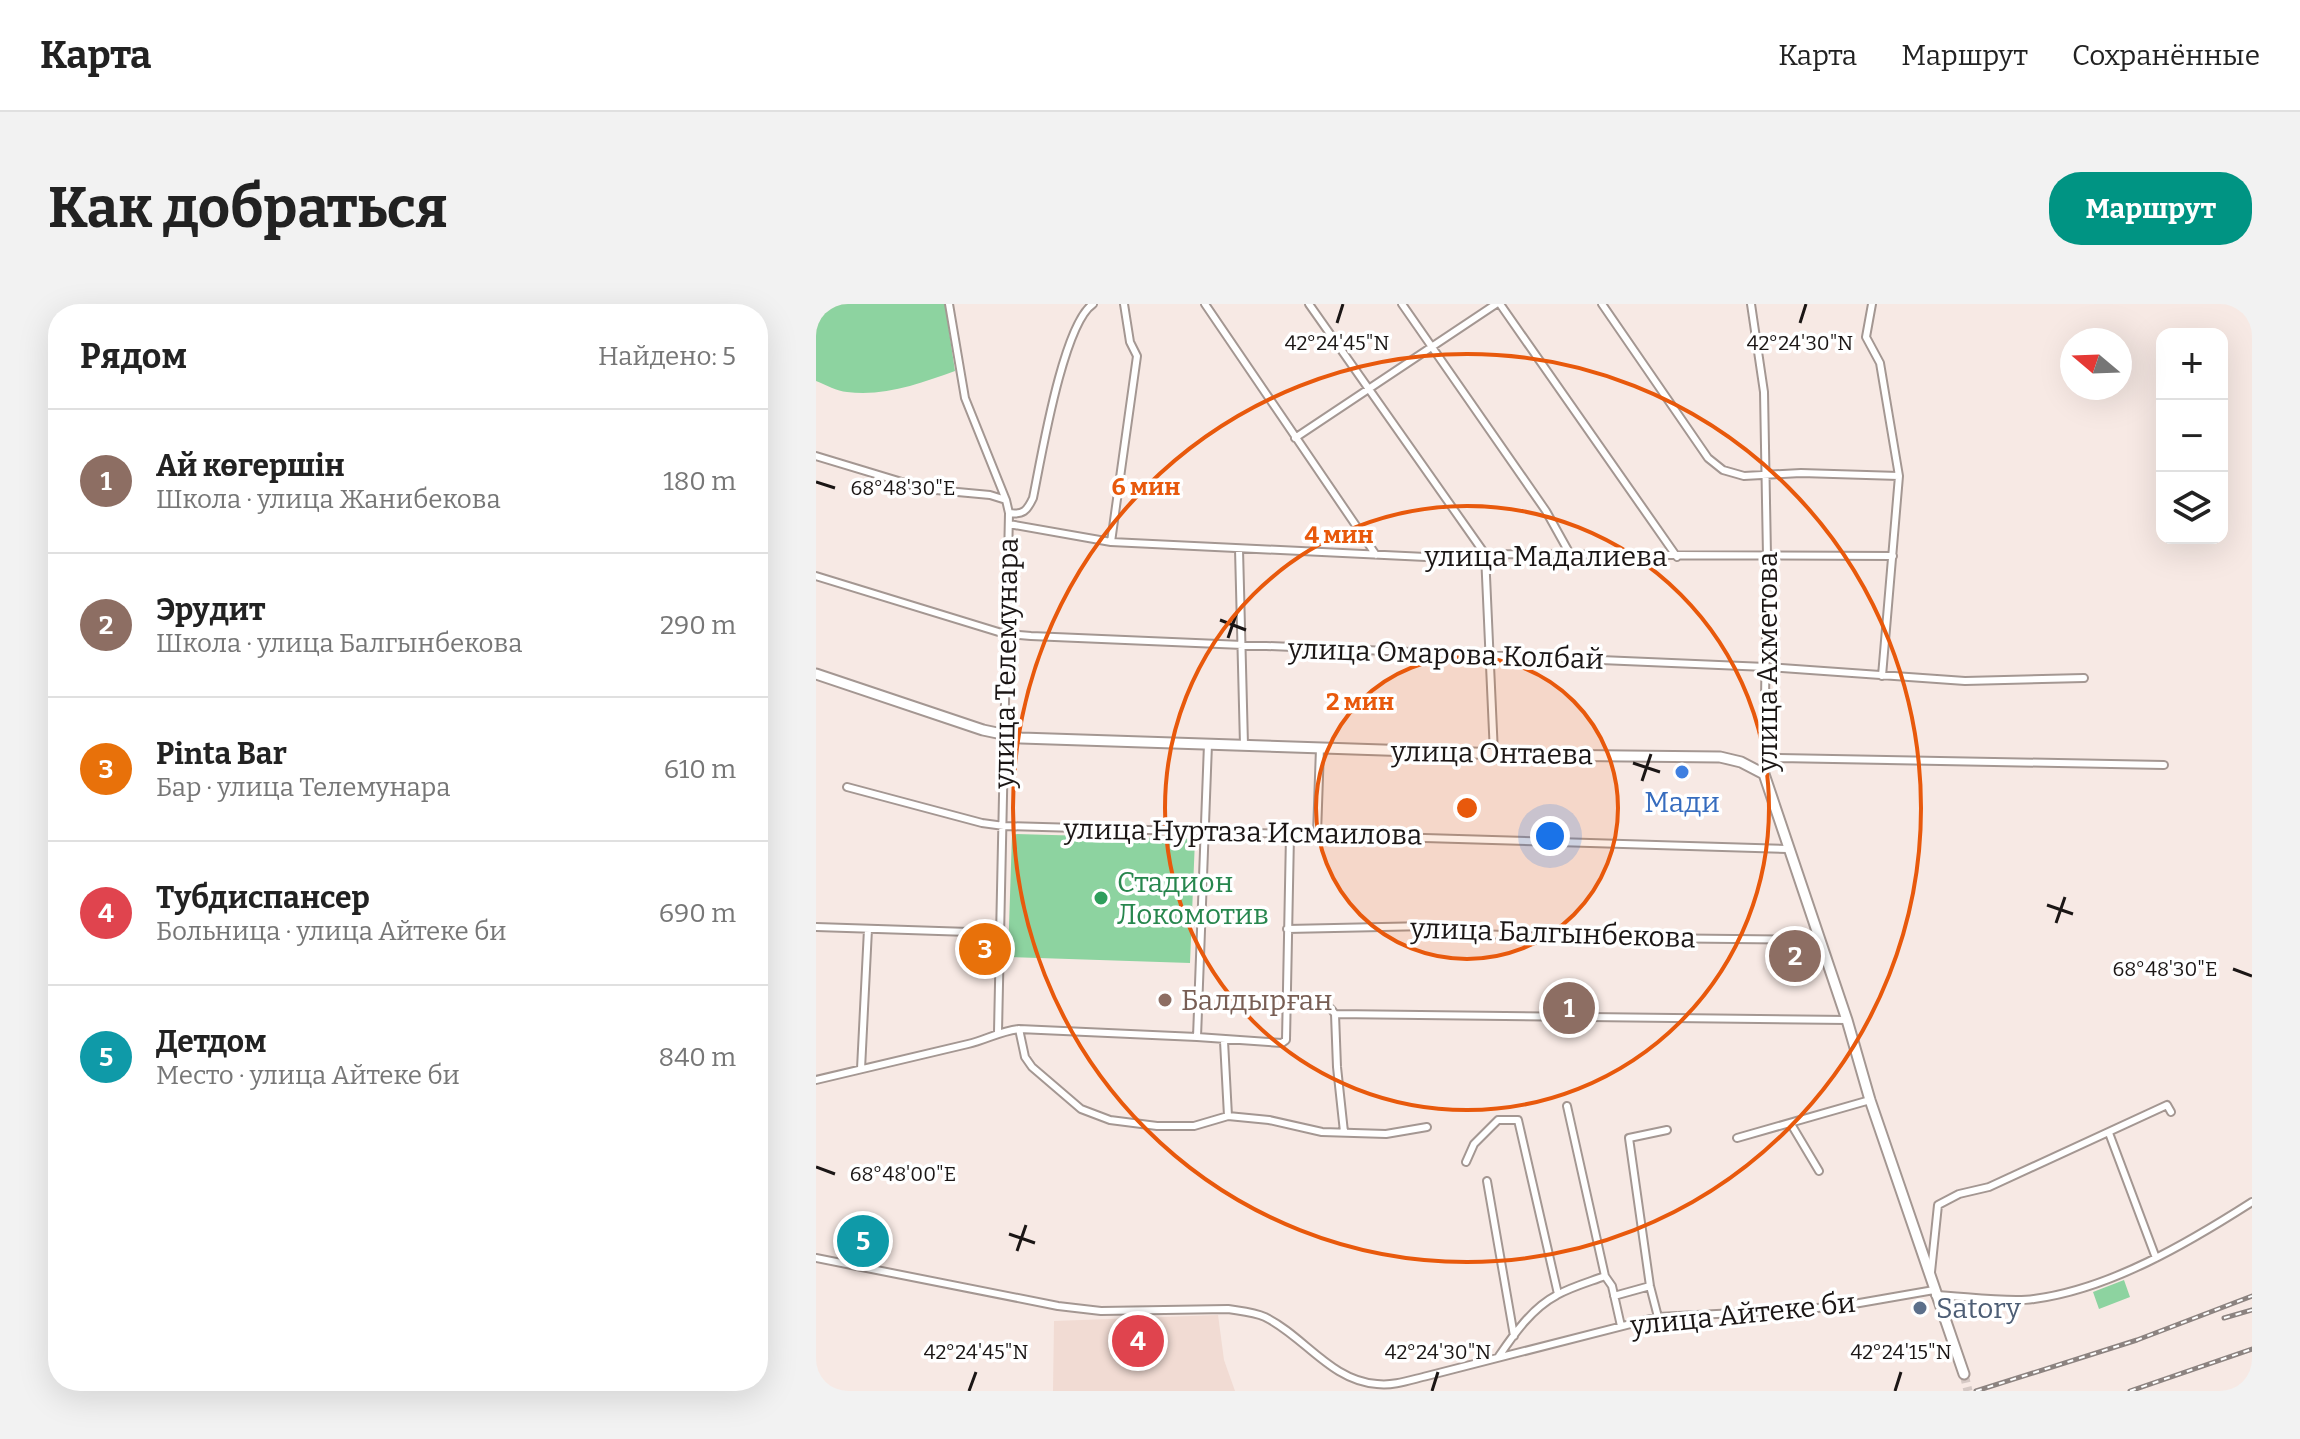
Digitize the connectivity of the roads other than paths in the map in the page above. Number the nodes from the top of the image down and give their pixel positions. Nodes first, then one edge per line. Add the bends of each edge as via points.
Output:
1 (949, 304) edge
2 (1093, 304) edge
3 (1124, 304) edge
4 (1205, 304) edge
5 (1309, 304) edge
6 (1402, 304) edge
7 (1498, 304) edge
8 (1602, 304) edge
9 (1751, 304) edge
10 (1872, 304) edge
11 (1432, 347) junction
12 (1368, 388) junction
13 (1295, 438) junction
14 (816, 456) edge
15 (1766, 476) junction
16 (1899, 476) junction
17 (1006, 500) junction
18 (1009, 513) junction
19 (1009, 524) junction
20 (1111, 542) junction
21 (1239, 549) junction
22 (1485, 554) junction
23 (1570, 554) junction
24 (1376, 555) junction
25 (1767, 556) junction
26 (1893, 556) junction
27 (1677, 557) junction
28 (816, 576) edge
29 (1005, 634) junction
30 (1242, 645) junction
31 (1491, 657) junction
32 (1766, 667) junction
33 (816, 674) edge
34 (1882, 676) junction
35 (2084, 678) dead end
36 (1002, 736) junction
37 (1208, 744) junction
38 (1244, 745) junction
39 (1320, 748) junction
40 (1494, 754) junction
41 (2164, 765) dead end
42 (1764, 774) junction
43 (847, 787) dead end
44 (1004, 826) junction
45 (1206, 832) junction
46 (1317, 834) junction
47 (1290, 835) junction
48 (1787, 849) junction
49 (816, 927) edge
50 (868, 929) junction
51 (1287, 929) junction
52 (1000, 933) junction
53 (1819, 940) junction
54 (1288, 996) junction
55 (1335, 1014) junction
56 (1847, 1020) junction
57 (1019, 1029) junction
58 (998, 1032) junction
59 (1197, 1037) junction
60 (1224, 1041) junction
61 (861, 1069) junction
62 (816, 1080) edge
63 (1870, 1100) junction
64 (1567, 1106) dead end
65 (2171, 1112) dead end
66 (1228, 1116) junction
67 (1791, 1124) junction
68 (1427, 1127) dead end
69 (1667, 1130) dead end
70 (1344, 1132) junction
71 (2109, 1133) junction
72 (1737, 1138) dead end
73 (1466, 1162) dead end
74 (1819, 1171) dead end
75 (1487, 1181) dead end
76 (2252, 1202) edge
77 (816, 1258) edge
78 (2156, 1258) junction
79 (1605, 1276) junction
80 (1930, 1276) junction
81 (1650, 1286) junction
82 (1935, 1292) junction
83 (1558, 1294) junction
84 (1614, 1296) junction
85 (1658, 1317) junction
86 (1621, 1326) junction
87 (1514, 1336) junction
88 (1498, 1356) junction
89 (1964, 1374) tunnel mouth

1 - 17 street, улица Телемунара via 965,398
2 - 18 street via 1081,315 1061,369 1033,498 1020,515
3 - 20 street via 1137,356
4 - 13 street
5 - 12 street
6 - 11 street
7 - 11 street
7 - 27 street
8 - 15 street via 1708,458 1723,470
9 - 15 street, улица Ахметова via 1764,392
10 - 16 street via 1866,337 1880,363
11 - 12 street
11 - 23 street
12 - 13 street
12 - 22 street
13 - 24 street
14 - 17 street via 925,489
15 - 16 street
15 - 25 street, улица Ахметова
16 - 26 street
17 - 18 street, улица Телемунара
18 - 19 street, улица Телемунара
19 - 20 street, улица Мадалиева
19 - 29 street, улица Телемунара
20 - 21 street, улица Мадалиева
21 - 24 street, улица Мадалиева
21 - 30 street
22 - 23 street, улица Мадалиева
22 - 24 street, улица Мадалиева
22 - 31 street
23 - 27 street, улица Мадалиева
25 - 26 street, улица Мадалиева
25 - 27 street, улица Мадалиева
25 - 32 street, улица Ахметова
26 - 34 street
28 - 29 street, улица Омарова Колбай
29 - 30 street, улица Омарова Колбай
29 - 36 street, улица Телемунара
30 - 31 street, улица Омарова Колбай
30 - 38 street
31 - 32 street, улица Омарова Колбай
31 - 40 street
32 - 34 street, улица Омарова Колбай
32 - 42 street, улица Ахметова
33 - 36 main road, улица Онтаева
34 - 35 street, улица Омарова Колбай via 1965,681
36 - 37 main road, улица Онтаева
36 - 44 street, улица Телемунара
37 - 38 main road, улица Онтаева
37 - 45 street
38 - 39 main road, улица Онтаева
39 - 40 main road, улица Онтаева
39 - 46 street
40 - 42 main road, улица Онтаева via 1720,757
41 - 42 street via 1779,758 1767,761
42 - 48 main road, улица Ахметова
43 - 44 street, улица Нуртаза Исмаилова
44 - 45 street, улица Нуртаза Исмаилова
44 - 52 street, улица Телемунара
45 - 47 street, улица Нуртаза Исмаилова
45 - 59 street
46 - 47 street, улица Нуртаза Исмаилова
46 - 48 street, улица Нуртаза Исмаилова
47 - 51 street
48 - 53 main road, улица Ахметова
49 - 50 street
50 - 52 street
50 - 61 street
51 - 53 street, улица Балгынбекова via 1429,926 1458,933 1548,937
51 - 54 street
52 - 58 street, улица Телемунара
53 - 56 main road, улица Ахметова
54 - 55 street via 1322,1000
54 - 60 street via 1282,1043
55 - 56 street
55 - 70 street
56 - 63 main road, улица Ахметова
57 - 58 street
57 - 59 street
57 - 66 street via 1032,1067 1095,1116 1134,1124 1194,1126
58 - 61 street via 986,1040
59 - 60 street
60 - 66 street
61 - 62 street
63 - 67 street
63 - 80 main road, улица Ахметова
64 - 79 street
65 - 71 street via 2167,1105
66 - 70 street
67 - 72 street
67 - 74 street
68 - 70 street via 1386,1134
69 - 81 street via 1629,1138
71 - 78 street
71 - 80 street via 1938,1205
73 - 83 street via 1474,1144 1498,1120 1518,1120
75 - 87 street
76 - 78 street, улица Айтеке би
77 - 88 street, улица Айтеке би via 1058,1306 1246,1312 1265,1318 1335,1368 1375,1384
78 - 82 street, улица Айтеке би via 2032,1300
79 - 83 street
79 - 84 street
80 - 82 main road, улица Ахметова
81 - 84 street
81 - 85 street
82 - 85 street, улица Айтеке би via 1796,1310
82 - 89 main road, улица Ахметова
83 - 87 street
84 - 86 street
85 - 86 street, улица Айтеке би
86 - 88 street, улица Айтеке би
87 - 88 street

